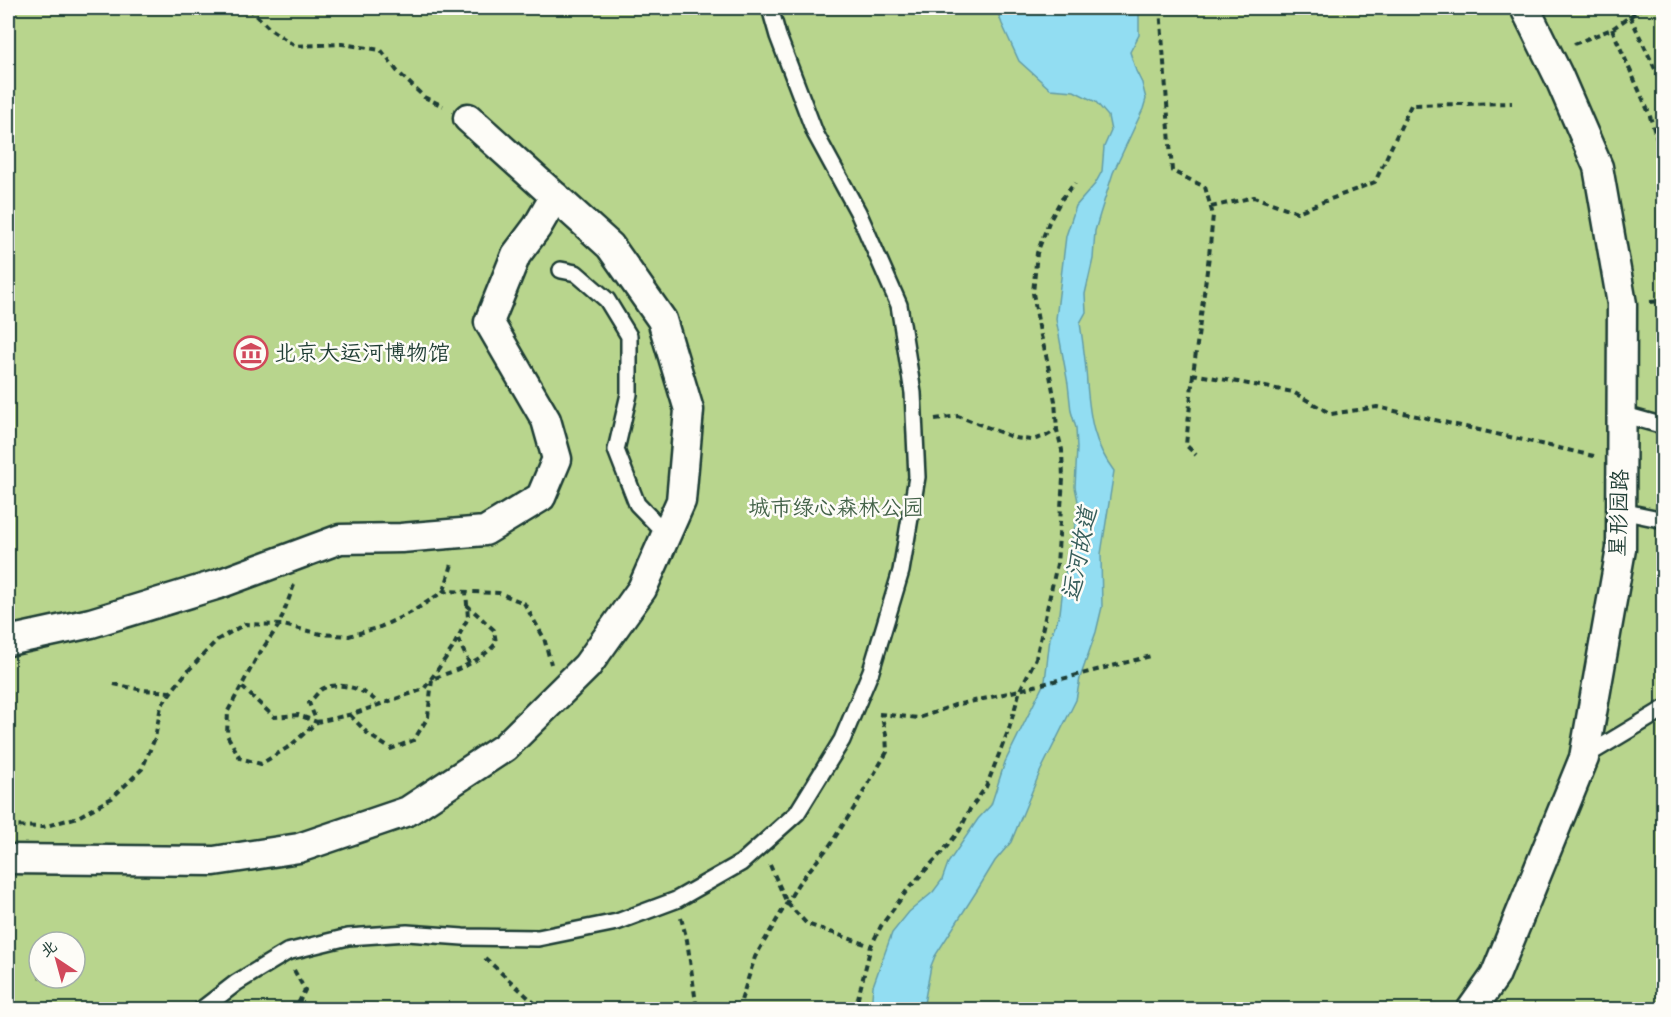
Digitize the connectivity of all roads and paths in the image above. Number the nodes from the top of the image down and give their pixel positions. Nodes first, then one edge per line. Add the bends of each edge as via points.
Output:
1 (249, 8) edge
2 (770, 8) edge
3 (1160, 8) edge
4 (1525, 8) edge
5 (1642, 8) edge
6 (1630, 16) junction
7 (1612, 29) junction
8 (1548, 55) junction
9 (1664, 88) edge
10 (1512, 103) dead end
11 (468, 118) joint
12 (1664, 163) edge
13 (1075, 183) dead end
14 (555, 196) junction
15 (1211, 207) junction
16 (561, 270) dead end
17 (1193, 374) junction
18 (1622, 414) junction
19 (914, 421) junction
20 (1664, 426) edge
21 (1057, 430) junction
22 (1196, 455) dead end
23 (1621, 462) junction
24 (1621, 511) junction
25 (1664, 520) edge
26 (666, 534) junction
27 (452, 564) dead end
28 (295, 584) dead end
29 (444, 591) junction
30 (465, 591) junction
31 (467, 605) junction
32 (279, 625) junction
33 (458, 638) junction
34 (8, 641) edge
35 (1151, 656) dead end
36 (469, 663) junction
37 (432, 679) junction
38 (114, 684) dead end
39 (242, 687) junction
40 (1020, 690) junction
41 (171, 692) junction
42 (561, 692) junction
43 (379, 705) junction
44 (855, 708) junction
45 (1664, 709) edge
46 (881, 714) junction
47 (349, 715) junction
48 (317, 722) junction
49 (1584, 758) junction
50 (8, 826) edge
51 (760, 846) junction
52 (8, 859) edge
53 (676, 900) junction
54 (787, 903) junction
55 (463, 937) junction
56 (871, 946) junction
57 (286, 952) junction
58 (201, 1010) edge
59 (295, 1010) edge
60 (542, 1010) edge
61 (697, 1010) edge
62 (738, 1010) edge
63 (855, 1010) edge
64 (1471, 1010) edge

1 - 11 path via 295,46 342,44 381,50 424,97
2 - 19 lane via 815,134 858,212 899,305
3 - 15 path via 1172,171 1205,187
4 - 8 street, 星形园路
5 - 6 path
6 - 7 path
6 - 9 path
7 - 8 path
7 - 12 path via 1649,113
8 - 18 street, 星形园路 via 1598,167 1622,304
10 - 15 path via 1411,105 1375,182 1297,212 1254,197
11 - 14 street
13 - 21 path via 1049,222 1037,253 1033,293 1055,401
14 - 26 street via 610,246 662,320 689,410 681,501
14 - 34 street via 516,255 489,322 546,420 558,459 542,497 485,531 340,539 219,584 91,624
15 - 17 path via 1209,256
16 - 26 lane via 576,273 607,300 629,336 629,394 616,450 637,504
17 - 22 path via 1186,445
17 - 23 path via 1293,392 1331,414 1377,407
18 - 20 lane
18 - 23 street, 星形园路
19 - 21 path via 958,416 1015,438 1032,440
19 - 44 lane via 917,477 901,571
21 - 40 path via 1063,479 1057,564 1036,658
23 - 24 street, 星形园路
24 - 25 lane
24 - 49 street, 星形园路 via 1621,549
26 - 42 street via 642,589 587,666
27 - 29 path
28 - 32 path
29 - 30 path
29 - 32 path via 412,612 349,636
30 - 31 path
30 - 42 path via 499,593 524,603 544,638
31 - 33 path via 468,618
31 - 36 path via 494,630 496,643 488,654
32 - 39 path
32 - 41 path via 245,624 217,640
33 - 36 path
33 - 37 path
35 - 40 path
36 - 37 path
37 - 43 path via 424,689
37 - 47 path via 428,717 414,740 391,749
38 - 41 path
39 - 48 path via 274,717 298,715
39 - 48 path via 228,711 226,735 240,758 261,764
40 - 46 path via 954,705 919,718
40 - 56 path via 986,787 960,830 908,889
41 - 50 path via 161,706 155,738 142,769 112,798 78,817 43,827
42 - 52 street via 505,747 408,811 299,848 214,861
43 - 47 path
43 - 48 path via 360,691 338,685 322,689 309,703
44 - 46 path
44 - 51 lane via 842,740 797,813
45 - 49 lane
46 - 54 path via 887,752 830,845
47 - 48 path
49 - 64 street, 星形园路 via 1495,976
51 - 53 lane via 741,863
51 - 54 path
53 - 55 lane via 617,922 538,938
53 - 61 path via 687,940
54 - 56 path via 807,924
54 - 62 path via 755,957
55 - 57 lane via 407,933 348,937
55 - 60 path
56 - 63 path
57 - 58 lane
57 - 59 path via 305,990

